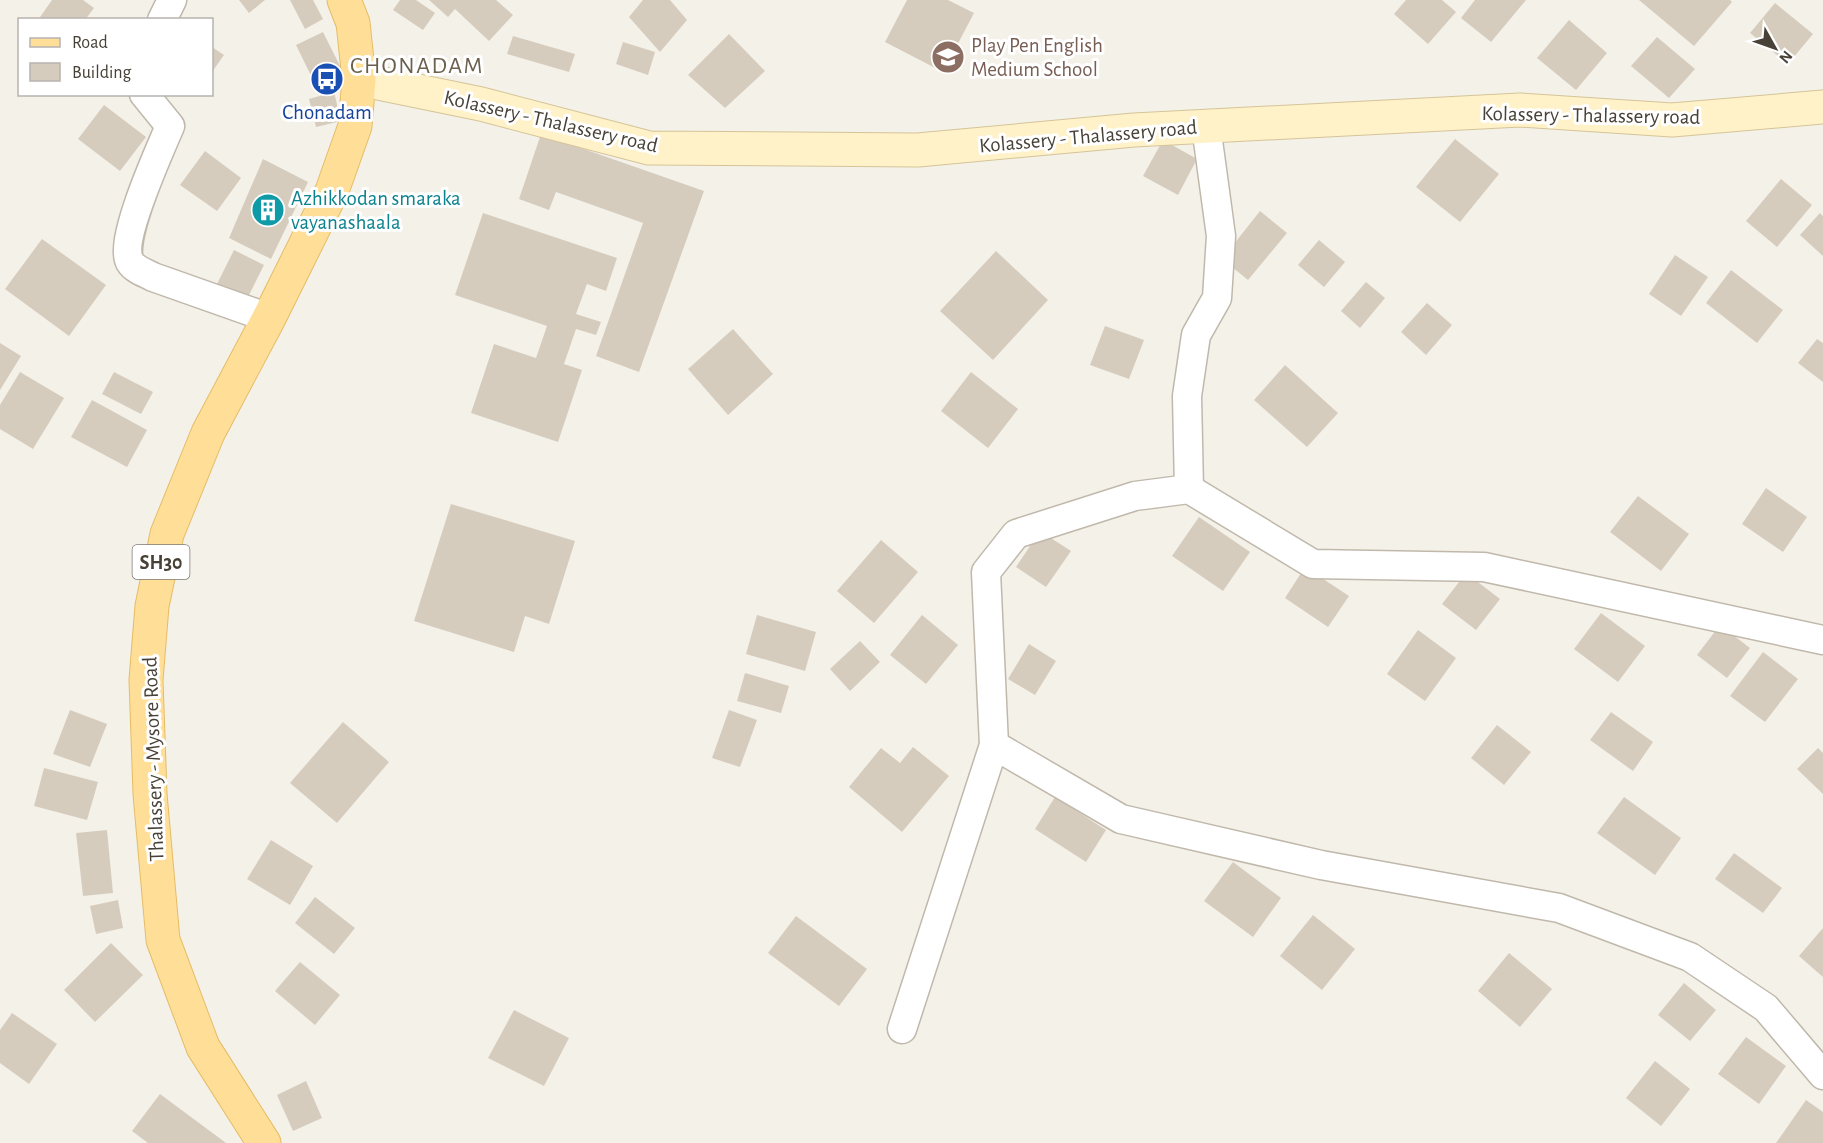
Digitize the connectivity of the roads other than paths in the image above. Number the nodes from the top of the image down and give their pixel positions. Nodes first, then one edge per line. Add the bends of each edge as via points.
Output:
1 (172, 0) edge
2 (344, 0) edge
3 (163, 18) edge
4 (359, 79) junction
5 (146, 96) edge
6 (1823, 106) edge
7 (1206, 126) junction
8 (269, 318) junction
9 (1189, 489) junction
10 (1823, 640) edge
11 (994, 745) junction
12 (902, 1029) dead end
13 (1823, 1075) edge
14 (264, 1143) edge

1 - 3 street
2 - 4 main road, Thalassery - Mysore Road / SH30 via 353,23
4 - 7 main road, Kolassery - Thalassery road via 481,104 649,148 918,150
4 - 8 main road, Thalassery - Mysore Road / SH30 via 355,126 332,191
5 - 8 street via 170,126 132,222 130,262 153,277
6 - 7 main road, Kolassery - Thalassery road via 1672,120 1520,110
7 - 9 street via 1221,236 1217,298 1196,336 1186,396
8 - 14 main road, Thalassery - Mysore Road / SH30 via 208,433 167,534 152,606 146,680 150,794 163,940 203,1047
9 - 10 street via 1313,564 1484,567
9 - 11 street via 1135,495 1016,534 986,572
11 - 12 street
11 - 13 street via 1121,819 1321,865 1558,908 1690,957 1766,1008

